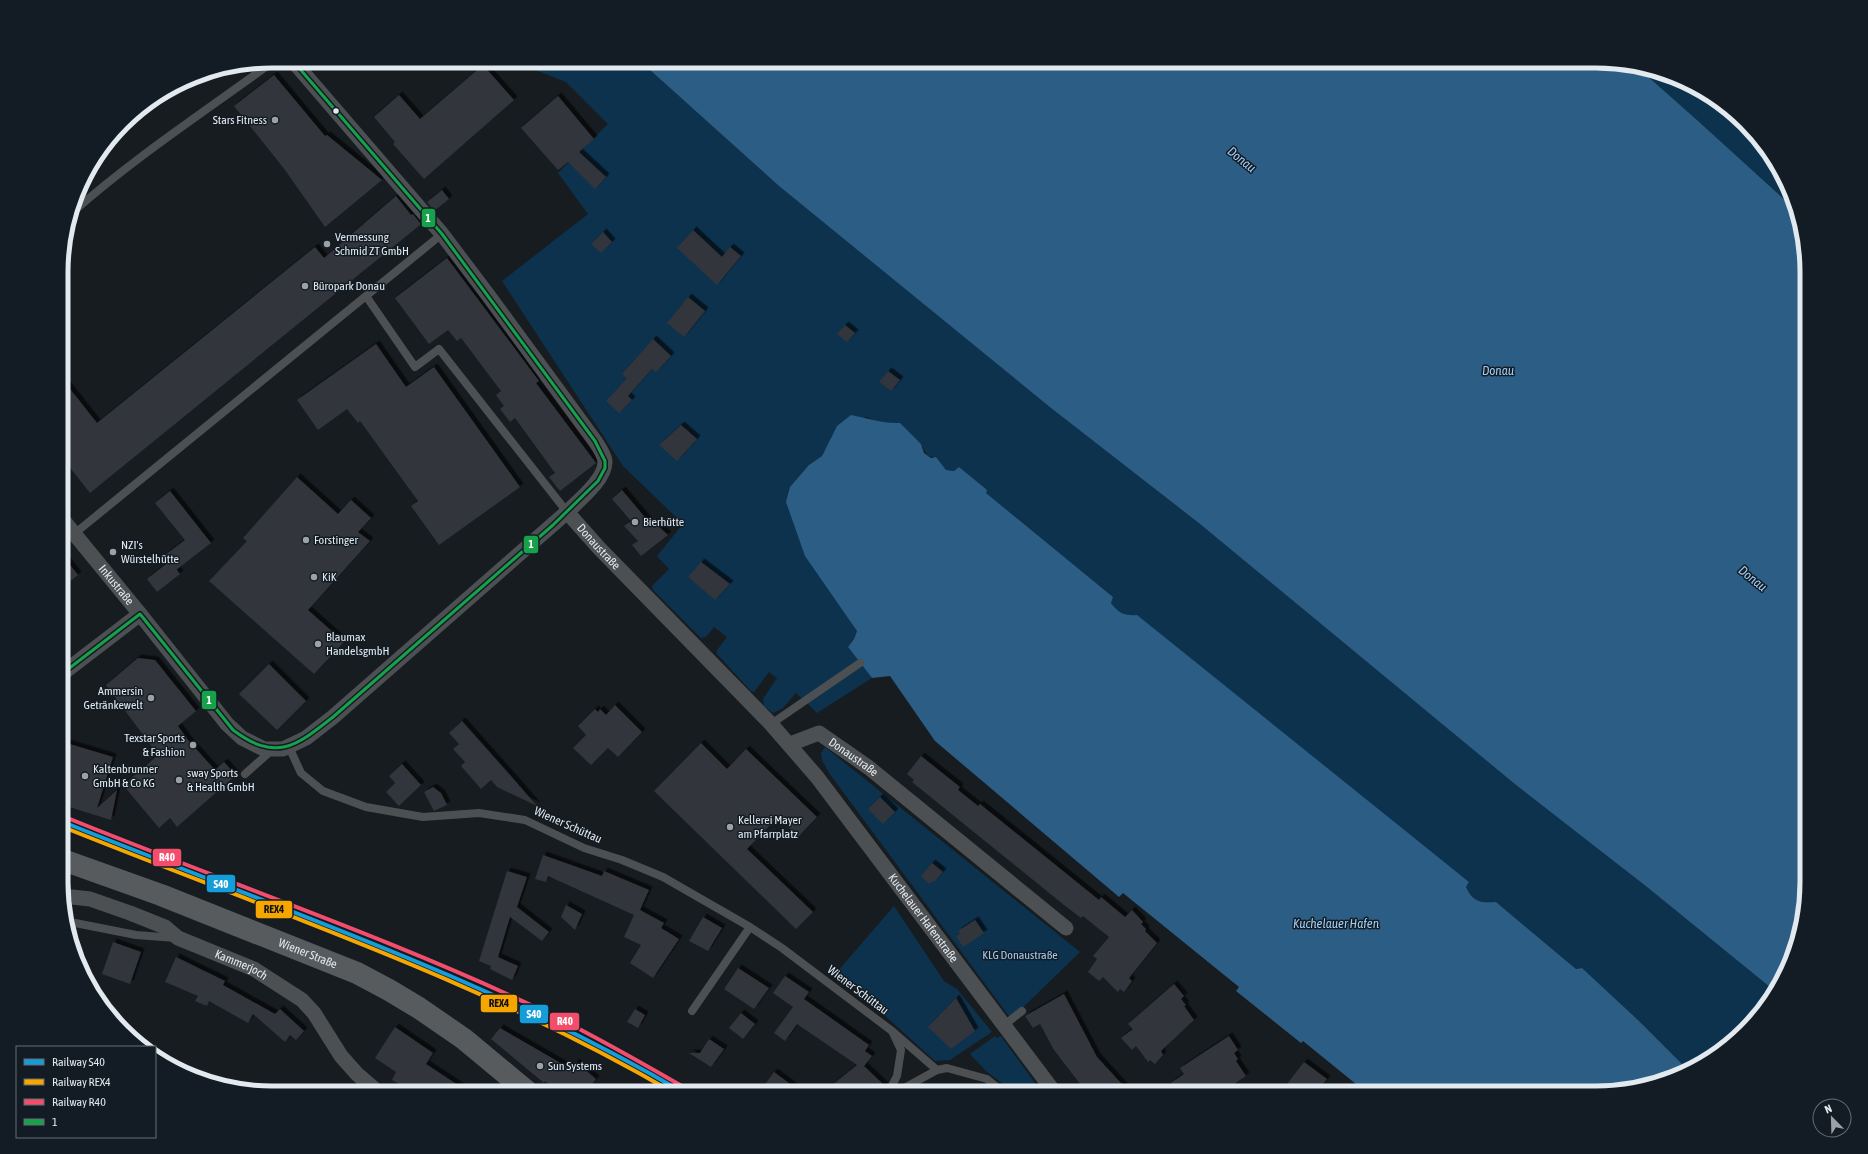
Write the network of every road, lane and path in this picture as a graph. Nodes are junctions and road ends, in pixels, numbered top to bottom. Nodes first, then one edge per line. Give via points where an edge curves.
1 (264, 68) edge
2 (299, 68) edge
3 (79, 207) edge
4 (442, 234) junction
5 (366, 296) junction
6 (567, 512) junction
7 (68, 526) edge
8 (74, 534) junction
9 (140, 614) junction
10 (860, 663) dead end
11 (68, 669) edge
12 (771, 724) junction
13 (790, 744) junction
14 (289, 747) junction
15 (272, 750) junction
16 (245, 774) dead end
17 (68, 862) edge
18 (68, 897) edge
19 (72, 922) edge
20 (750, 927) junction
21 (1066, 928) dead end
22 (178, 938) junction
23 (692, 1011) dead end
24 (1022, 1011) dead end
25 (1003, 1026) junction
26 (892, 1031) junction
27 (937, 1070) junction
28 (371, 1086) edge
29 (520, 1086) edge
30 (892, 1086) edge
31 (908, 1086) edge
32 (995, 1086) edge
33 (1050, 1086) edge

1 - 3 lane
2 - 4 street
4 - 5 lane
4 - 6 street via 604,456 605,468 598,481
5 - 6 lane via 415,367 440,350
5 - 8 lane
6 - 12 street, Donaustraße
6 - 14 street, Inkustraße via 333,717 306,738
7 - 8 street, Inkustraße
8 - 9 street, Inkustraße
9 - 11 street
9 - 15 street, Inkustraße via 233,730 250,743
10 - 12 lane
12 - 13 street, Donaustraße
13 - 21 street, Donaustraße via 819,733 868,767
13 - 25 street, Kuchelauer Hafenstraße
14 - 15 street, Inkustraße
14 - 20 lane, Wiener Schüttau via 300,773 323,791 366,807 423,817 479,813 525,820 584,848 663,877
15 - 16 lane
17 - 29 main road, Wiener Straße via 161,895 357,973 419,1008 464,1039
18 - 22 street, Kammerjoch via 90,899 130,913 165,927
19 - 22 lane via 136,935
20 - 23 lane
20 - 26 lane, Wiener Schüttau
22 - 28 street, Kammerjoch via 254,969 302,1000 314,1013 341,1056
24 - 25 lane
25 - 33 street, Kuchelauer Hafenstraße
26 - 27 lane, Wiener Schüttau
26 - 30 lane, Wiener Schüttau via 901,1050 897,1076
27 - 31 lane
27 - 32 lane via 947,1068 987,1080

